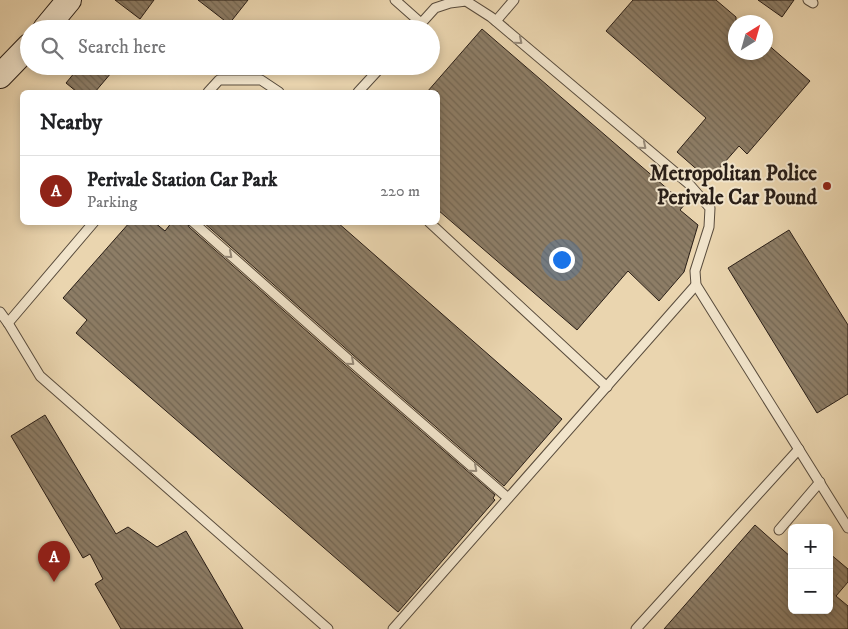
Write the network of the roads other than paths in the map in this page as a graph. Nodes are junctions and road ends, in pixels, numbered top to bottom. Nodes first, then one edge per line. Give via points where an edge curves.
1 (69, 0) edge
2 (394, 0) edge
3 (514, 0) edge
4 (53, 20) edge
5 (413, 20) edge
6 (424, 20) edge
7 (496, 21) junction
8 (20, 55) edge
9 (374, 75) edge
10 (0, 76) edge
11 (361, 89) edge
12 (210, 90) edge
13 (276, 90) edge
14 (91, 225) edge
15 (196, 225) edge
16 (432, 225) edge
17 (696, 285) junction
18 (0, 312) edge
19 (8, 323) junction
20 (607, 387) junction
21 (799, 449) junction
22 (820, 482) junction
23 (508, 498) junction
24 (848, 528) edge
25 (779, 530) dead end
26 (328, 629) edge
27 (393, 629) edge
28 (636, 629) edge

1 - 4 street
2 - 5 lane
3 - 7 lane
6 - 7 lane via 435,8 466,1
7 -> 17 lane via 688,184 710,208 709,227 695,271
8 - 10 street
9 - 11 lane
12 - 13 lane via 219,80 260,80
14 - 19 lane
15 -> 23 lane
16 - 20 lane
17 - 20 lane
17 - 21 lane
18 - 19 lane
19 - 26 lane via 40,376
20 - 23 lane
21 - 22 lane
21 - 28 lane
22 - 24 lane
22 - 25 lane
23 - 27 lane

